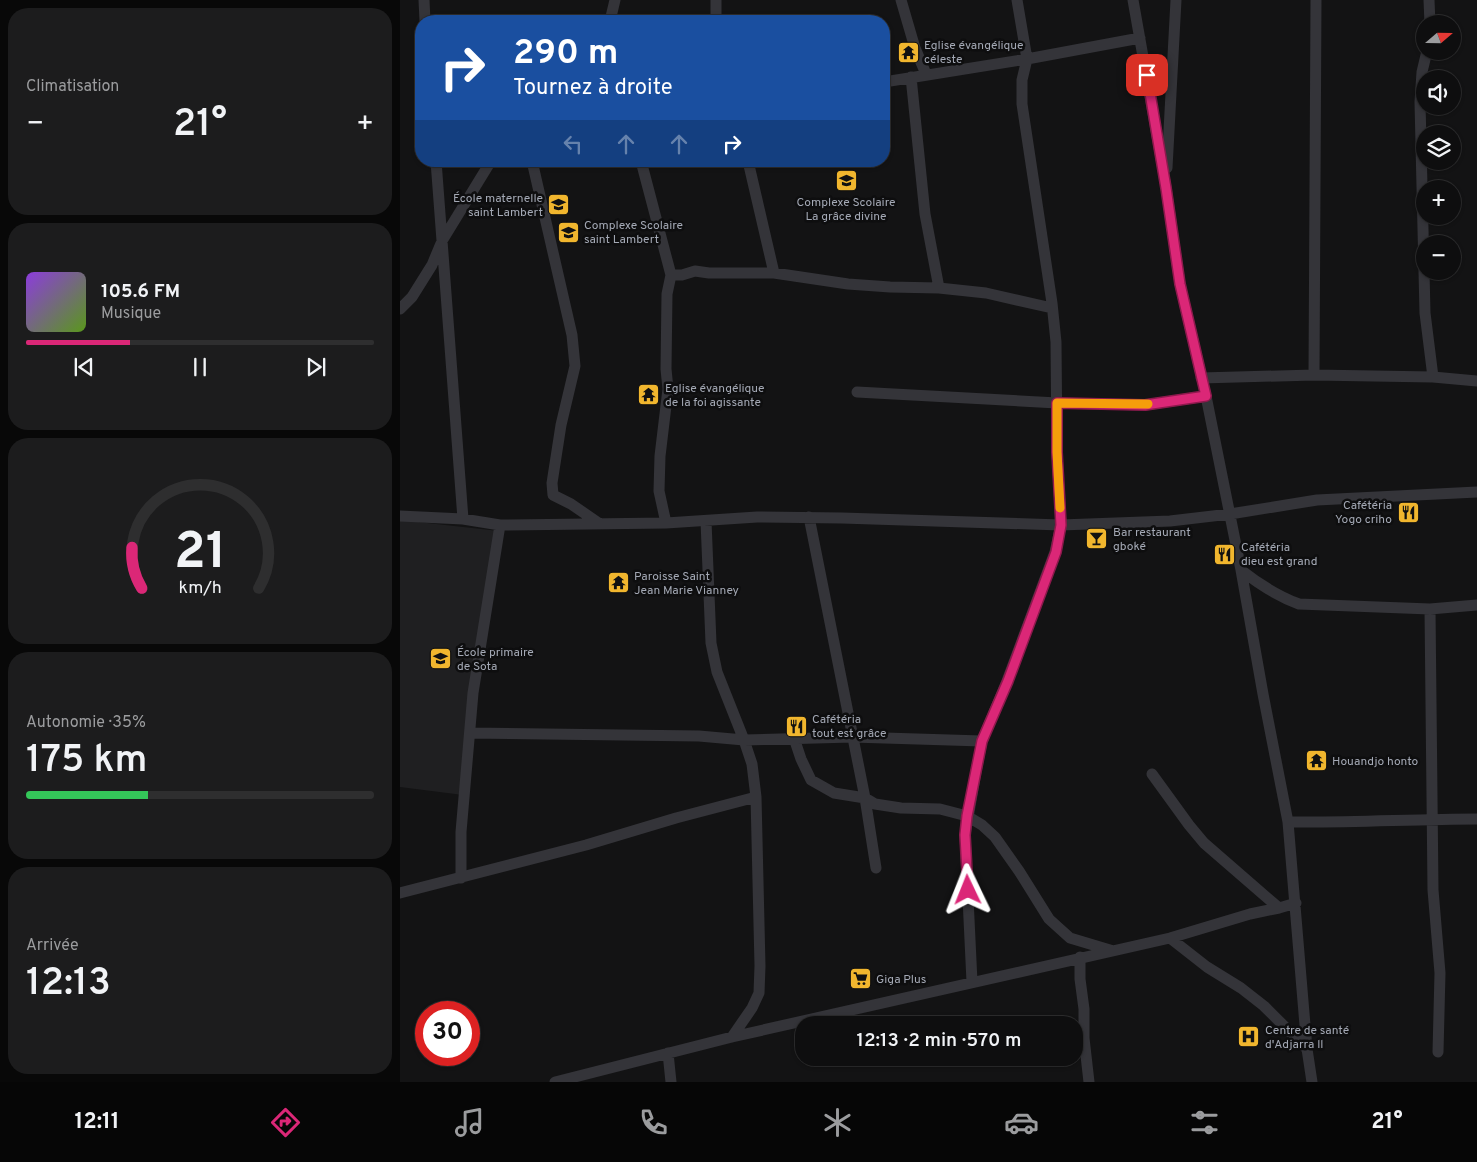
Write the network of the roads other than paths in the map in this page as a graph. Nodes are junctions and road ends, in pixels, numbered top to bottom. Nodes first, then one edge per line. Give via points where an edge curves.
1 (424, 0) edge
2 (615, 0) edge
3 (716, 0) edge
4 (901, 0) edge
5 (1017, 0) edge
6 (1133, 0) edge
7 (1176, 0) edge
8 (1316, 0) edge
9 (1429, 0) edge
10 (425, 15) edge
11 (611, 15) edge
12 (716, 15) edge
13 (1430, 15) edge
14 (1140, 38) junction
15 (1027, 59) junction
16 (1425, 60) edge
17 (926, 74) junction
18 (911, 77) junction
19 (890, 81) edge
20 (436, 167) edge
21 (487, 167) edge
22 (533, 167) edge
23 (643, 167) edge
24 (749, 167) edge
25 (1166, 188) junction
26 (442, 241) junction
27 (774, 273) junction
28 (671, 275) junction
29 (939, 288) junction
30 (1052, 308) junction
31 (400, 309) edge
32 (1314, 375) junction
33 (1433, 377) junction
34 (1202, 378) junction
35 (1477, 381) edge
36 (857, 392) dead end
37 (1206, 396) junction
38 (1057, 403) junction
39 (1477, 492) edge
40 (1230, 514) junction
41 (400, 516) edge
42 (809, 517) junction
43 (463, 519) junction
44 (706, 521) junction
45 (666, 523) junction
46 (600, 524) junction
47 (500, 525) junction
48 (1061, 525) junction
49 (1241, 570) junction
50 (1477, 605) edge
51 (1430, 609) junction
52 (470, 733) junction
53 (852, 737) junction
54 (794, 738) junction
55 (744, 740) junction
56 (982, 741) junction
57 (1152, 774) dead end
58 (756, 797) junction
59 (865, 798) junction
60 (967, 816) junction
61 (1432, 819) junction
62 (1477, 819) edge
63 (1288, 822) junction
64 (876, 868) dead end
65 (460, 878) junction
66 (400, 893) edge
67 (1296, 902) junction
68 (1279, 908) junction
69 (1170, 938) junction
70 (1112, 950) junction
71 (1080, 957) junction
72 (972, 982) junction
73 (732, 1037) junction
74 (1307, 1049) junction
75 (1438, 1052) dead end
76 (668, 1053) junction
77 (555, 1082) edge
78 (671, 1082) edge
79 (1089, 1082) edge
80 (1312, 1082) edge

1 - 10 street
2 - 11 street
3 - 12 street
4 - 17 street
5 - 15 street
6 - 14 street
7 - 25 street
8 - 32 street
9 - 13 street
14 - 15 street
14 - 25 street
15 - 17 street
15 - 30 street via 1022,80 1022,104
16 - 33 street via 1420,102 1425,313
17 - 18 street
18 - 19 street
18 - 29 street via 925,214
20 - 26 street
21 - 26 street
22 - 46 street via 572,335 575,366 561,425 553,496
23 - 28 street
24 - 27 street
25 - 34 street via 1180,284
26 - 31 street via 432,266
26 - 43 street
27 - 28 street via 708,274 695,271
27 - 29 street via 848,284
28 - 45 street via 666,294 668,389 659,491
29 - 30 street via 986,293
30 - 38 street
32 - 33 street
32 - 34 street
33 - 35 street
34 - 37 street
36 - 38 street
37 - 38 street via 1145,405
37 - 40 street
38 - 48 street
39 - 40 street via 1317,500
40 - 48 street via 1170,521
40 - 49 street
41 - 43 street
42 - 44 street
42 - 48 street
42 - 53 street
43 - 47 street
44 - 45 street
44 - 55 street via 712,643 717,672
45 - 46 street
46 - 47 street
47 - 52 street via 473,693
48 - 56 street via 1056,552
49 - 51 street via 1265,589 1299,604
49 - 63 street
50 - 51 street
51 - 61 street
52 - 55 street via 690,736
52 - 65 street
53 - 54 street
53 - 56 street
53 - 59 street
54 - 55 street
54 - 59 street via 811,780 834,793
55 - 58 street via 752,764
56 - 60 street
57 - 68 street via 1204,843
58 - 65 street
58 - 73 street via 759,993
59 - 60 street via 876,804 940,809
59 - 64 street
60 - 70 street via 995,837 1049,919 1070,938
60 - 72 street via 965,835
61 - 62 street
61 - 63 street
61 - 75 street via 1433,890 1440,973
63 - 67 street
65 - 66 street
67 - 68 street
67 - 74 street
68 - 69 street
69 - 70 street
69 - 74 street via 1264,1006
70 - 71 street
71 - 72 street
71 - 79 street
72 - 73 street
73 - 76 street
74 - 80 street
76 - 77 street
76 - 78 street

